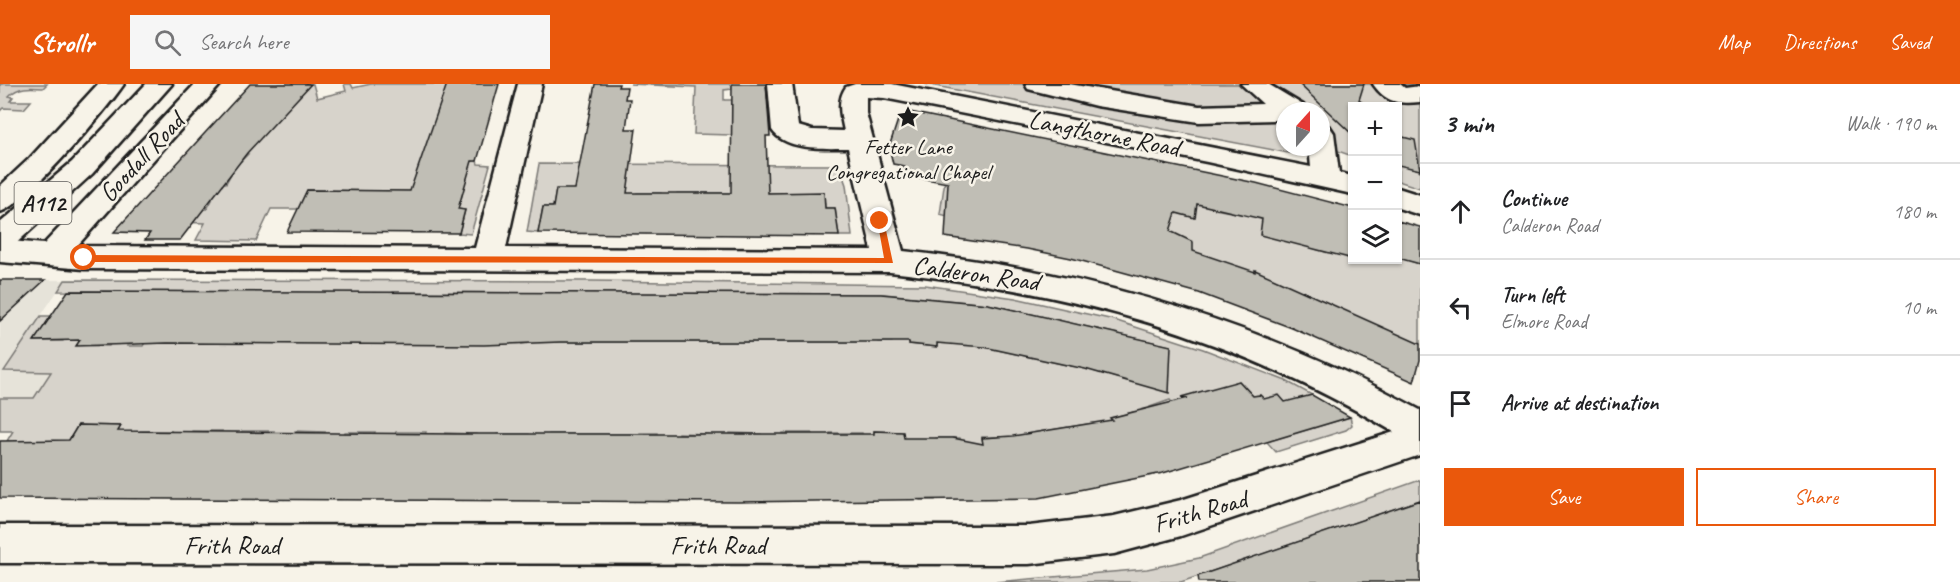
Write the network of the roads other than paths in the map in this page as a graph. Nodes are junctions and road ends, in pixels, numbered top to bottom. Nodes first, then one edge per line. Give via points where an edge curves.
1 (112, 84) edge
2 (160, 84) edge
3 (208, 84) edge
4 (530, 84) edge
5 (1037, 84) edge
6 (1253, 84) edge
7 (1384, 84) edge
8 (780, 85) edge
9 (847, 88) edge
10 (1420, 94) edge
11 (1276, 102) edge
12 (1276, 112) edge
13 (860, 140) junction
14 (1324, 156) edge
15 (1326, 178) junction
16 (1348, 184) edge
17 (1402, 199) edge
18 (0, 202) edge
19 (1420, 205) edge
20 (1, 242) edge
21 (49, 257) junction
22 (488, 259) junction
23 (890, 261) junction
24 (1420, 428) edge
25 (1420, 439) edge
26 (0, 544) edge

1 - 18 street
2 - 20 street, A112 via 82,168
3 - 21 street, Goodall Road
4 - 22 street
5 - 12 street via 1096,98 1199,114
6 - 11 street
7 - 10 street via 1399,96
8 - 13 street via 785,130 810,139
9 - 13 street
9 - 15 street, Langthorne Road via 884,90
13 - 23 street
14 - 15 street
15 - 16 street, Langthorne Road
17 - 19 street
20 - 21 street, Calderon Road
21 - 22 street, Calderon Road
22 - 23 street, Calderon Road
23 - 24 street, Calderon Road via 1098,293 1173,315 1354,390
25 - 26 street, Frith Road via 1181,518 1114,535 1029,545

